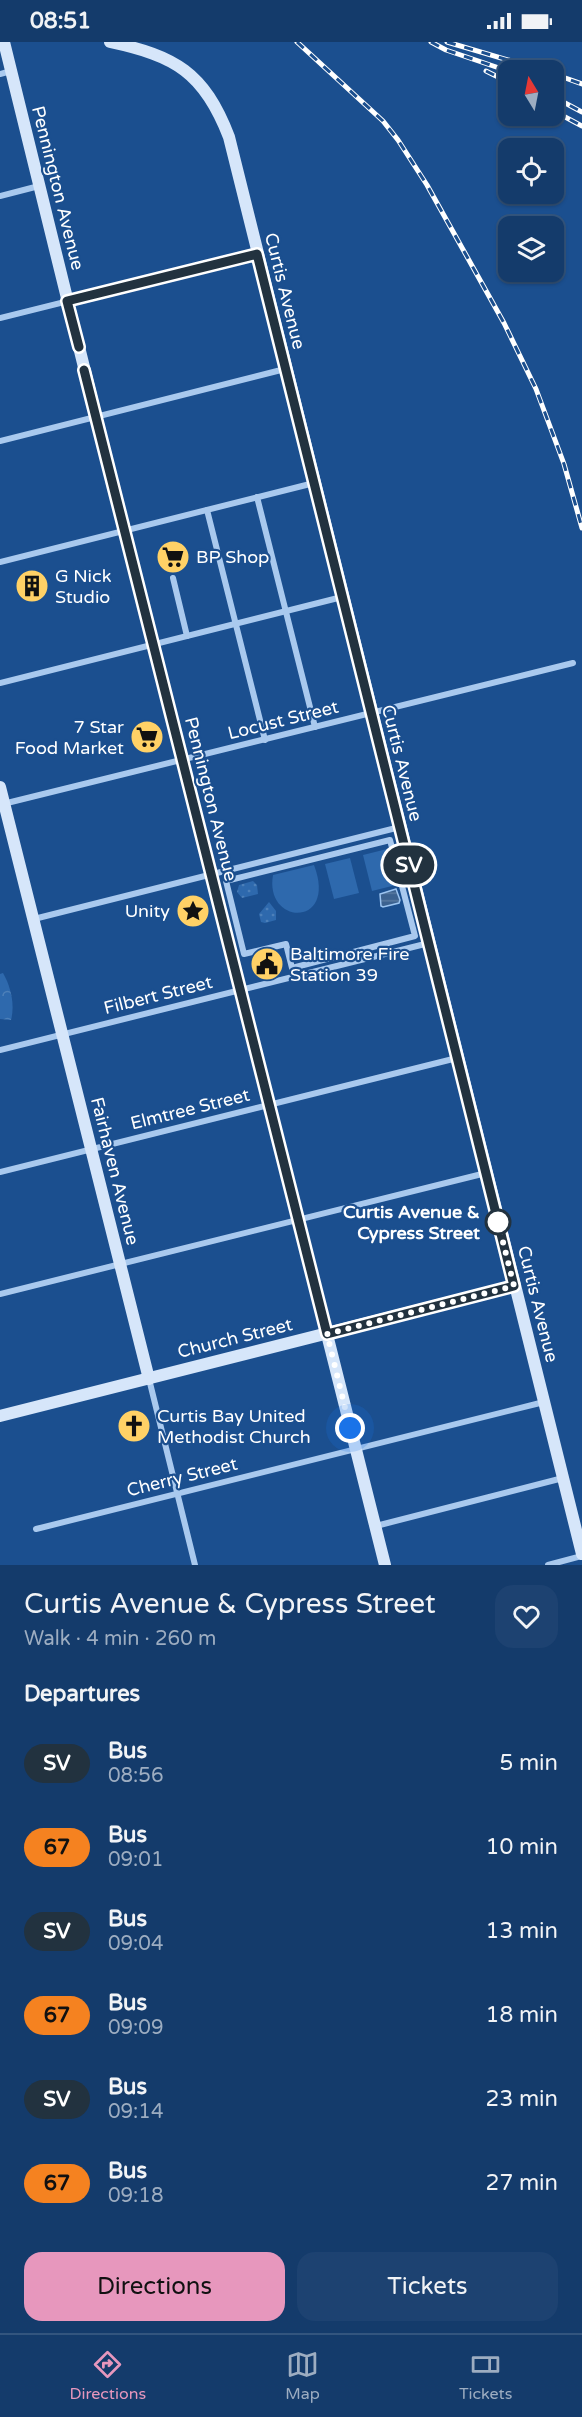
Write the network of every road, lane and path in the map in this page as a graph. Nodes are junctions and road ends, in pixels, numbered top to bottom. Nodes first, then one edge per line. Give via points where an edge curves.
1 (4, 42) edge
2 (110, 42) edge
3 (5, 73) edge
4 (39, 186) junction
5 (0, 196) edge
6 (257, 254) junction
7 (67, 301) junction
8 (0, 318) edge
9 (285, 369) junction
10 (96, 416) junction
11 (0, 441) edge
12 (314, 483) junction
13 (258, 497) junction
14 (207, 510) junction
15 (125, 531) junction
16 (0, 562) edge
17 (173, 578) dead end
18 (342, 597) junction
19 (286, 611) junction
20 (236, 624) junction
21 (187, 636) junction
22 (154, 645) junction
23 (573, 663) dead end
24 (0, 683) edge
25 (371, 713) junction
26 (315, 727) junction
27 (265, 740) junction
28 (183, 760) junction
29 (0, 787) edge
30 (2, 804) edge
31 (400, 827) junction
32 (212, 875) junction
33 (226, 881) joint
34 (33, 920) junction
35 (429, 943) junction
36 (241, 990) junction
37 (62, 1035) junction
38 (0, 1050) edge
39 (457, 1058) junction
40 (270, 1105) junction
41 (91, 1149) junction
42 (0, 1172) edge
43 (486, 1173) junction
44 (298, 1220) junction
45 (120, 1264) junction
46 (514, 1286) junction
47 (0, 1294) edge
48 (327, 1334) junction
49 (148, 1379) junction
50 (544, 1402) junction
51 (0, 1416) edge
52 (356, 1449) junction
53 (563, 1478) junction
54 (177, 1494) junction
55 (375, 1526) junction
56 (36, 1529) dead end
57 (582, 1555) edge
58 (195, 1565) edge
59 (385, 1565) edge
60 (548, 1565) edge

1 - 3 main road, Pennington Avenue
2 - 6 main road, Curtis Avenue via 180,65 210,97 229,137
3 - 4 main road, Pennington Avenue
4 - 5 street
4 - 7 main road, Pennington Avenue
6 - 7 street
6 - 9 main road, Curtis Avenue
7 - 8 street
7 - 10 main road, Pennington Avenue
9 - 10 street
9 - 12 main road, Curtis Avenue
10 - 11 street
10 - 15 main road, Pennington Avenue
12 - 13 street
12 - 18 main road, Curtis Avenue
13 - 14 street
13 - 19 street
14 - 15 street
14 - 20 street
15 - 16 street
15 - 22 main road, Pennington Avenue
17 - 21 street
18 - 19 street
18 - 25 main road, Curtis Avenue
19 - 20 street
19 - 26 street
20 - 21 street
20 - 27 street
21 - 22 street
22 - 24 street
22 - 28 main road, Pennington Avenue
23 - 25 street, Locust Street
25 - 26 street, Locust Street
25 - 31 main road, Curtis Avenue
26 - 27 street, Locust Street
27 - 28 street, Locust Street
28 - 30 street, Locust Street
28 - 32 main road, Pennington Avenue
29 - 30 main road, Fairhaven Avenue
30 - 34 main road, Fairhaven Avenue
31 - 32 street
31 - 35 main road, Curtis Avenue
32 - 34 street
32 - 36 main road, Pennington Avenue
33 - 33 street via 244,954 286,944 291,968 415,936 390,840
34 - 37 main road, Fairhaven Avenue
35 - 36 street, Filbert Street
35 - 39 main road, Curtis Avenue
36 - 37 street, Filbert Street
36 - 40 main road, Pennington Avenue
37 - 38 street, Filbert Street
37 - 41 main road, Fairhaven Avenue
39 - 40 street, Elmtree Street
39 - 43 main road, Curtis Avenue
40 - 41 street, Elmtree Street
40 - 44 main road, Pennington Avenue
41 - 42 street, Elmtree Street
41 - 45 main road, Fairhaven Avenue
43 - 44 street
43 - 46 main road, Curtis Avenue
44 - 45 street
44 - 48 main road, Pennington Avenue
45 - 47 street
45 - 49 main road, Fairhaven Avenue
46 - 48 main road, Church Street
46 - 50 main road, Curtis Avenue
48 - 49 main road, Church Street
48 - 52 main road, Pennington Avenue
49 - 51 main road, Church Street
49 - 54 street, Fairhaven Avenue
50 - 52 street, Cherry Street
50 - 53 main road, Curtis Avenue
52 - 54 street, Cherry Street
52 - 55 main road, Pennington Avenue
53 - 55 street
53 - 57 main road, Curtis Avenue
54 - 56 street, Cherry Street
54 - 58 street, Fairhaven Avenue
55 - 59 main road, Pennington Avenue
57 - 60 street

